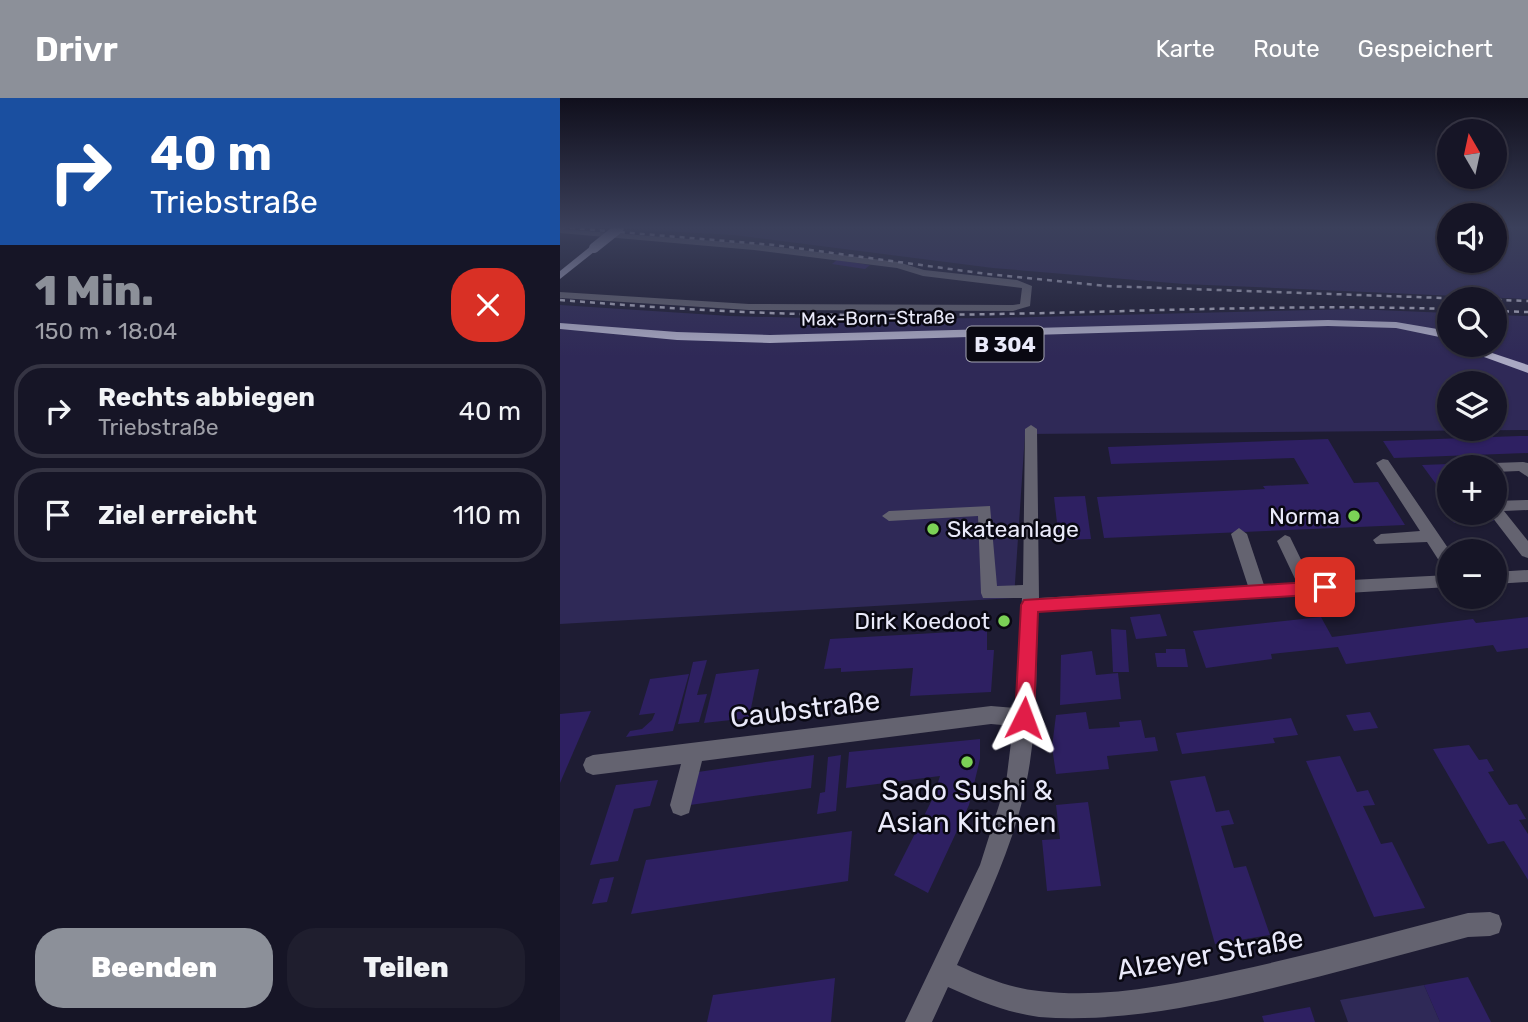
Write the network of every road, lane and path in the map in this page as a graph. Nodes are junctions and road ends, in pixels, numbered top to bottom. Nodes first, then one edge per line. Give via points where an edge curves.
1 (914, 270) edge
2 (560, 285) edge
3 (560, 295) edge
4 (1025, 302) junction
5 (560, 326) edge
6 (1437, 333) edge
7 (560, 337) edge
8 (1437, 340) edge
9 (1507, 352) edge
10 (1492, 357) edge
11 (1528, 360) edge
12 (1528, 369) edge
13 (1031, 429) dead end
14 (1383, 463) dead end
15 (1507, 468) edge
16 (1528, 472) edge
17 (1528, 505) edge
18 (1507, 507) edge
19 (889, 516) dead end
20 (1507, 525) edge
21 (1240, 534) dead end
22 (1432, 536) junction
23 (1381, 540) dead end
24 (1285, 541) dead end
25 (1437, 544) edge
26 (1528, 552) edge
27 (1528, 576) edge
28 (1507, 577) edge
29 (1437, 582) edge
30 (1307, 588) junction
31 (1258, 591) junction
32 (1030, 598) junction
33 (1024, 718) junction
34 (694, 752) junction
35 (593, 765) dead end
36 (681, 805) dead end
37 (1490, 924) dead end
38 (942, 971) junction
39 (918, 1022) edge

1 - 4 street via 1017,283 1027,286
2 - 4 street via 755,297
3 - 4 street via 828,309 1013,308 1025,306
5 - 6 main road, Max-Born-Straße / B 304 via 771,340 1328,323 1396,325
7 - 8 main road, Max-Born-Straße / B 304 via 777,349 1350,331
9 - 11 main road
10 - 12 main road
13 - 32 street
14 - 22 street
15 - 16 street via 1523,467
17 - 18 street
19 - 32 street via 985,510 989,593
20 - 26 street
21 - 31 street
22 - 23 street
22 - 25 street
24 - 30 street
27 - 28 street
29 - 30 street
30 - 31 street
31 - 32 street
32 - 33 street
33 - 34 street, Caubstraße via 991,715
33 - 38 street via 1007,818 990,868
34 - 35 street, Caubstraße
34 - 36 street
37 - 38 street, Alzeyer Straße via 1468,925 1322,966 1145,1003 1037,1004 983,992
38 - 39 street

